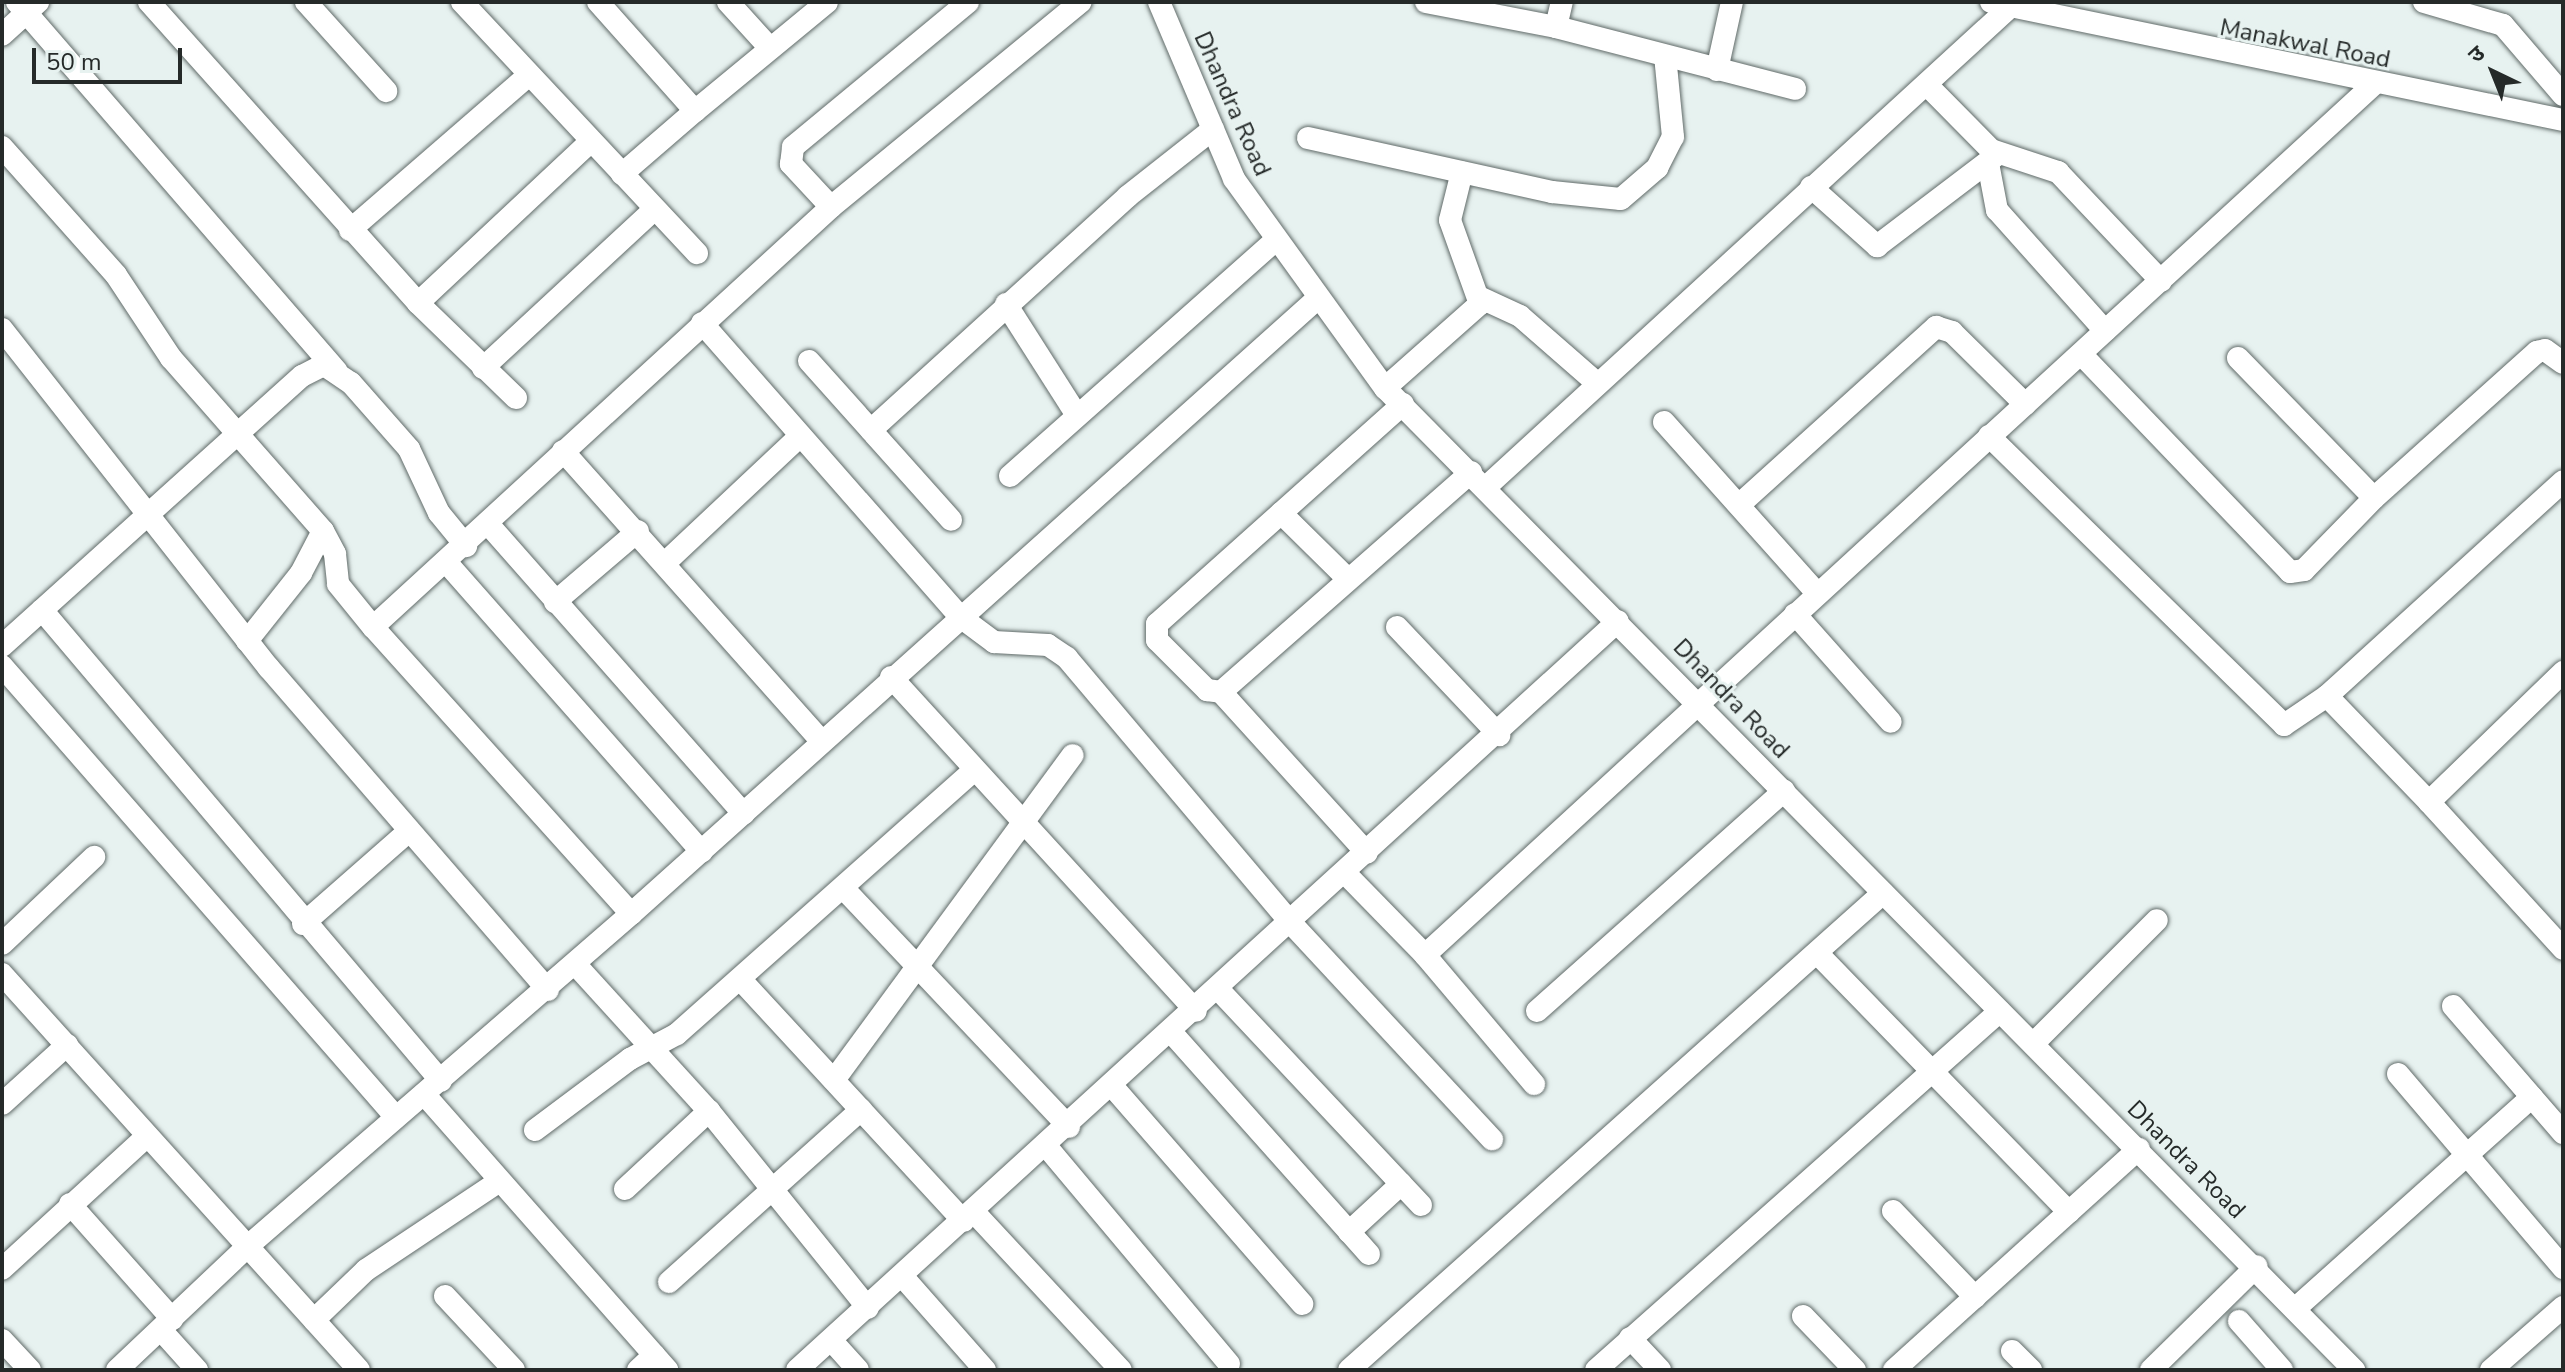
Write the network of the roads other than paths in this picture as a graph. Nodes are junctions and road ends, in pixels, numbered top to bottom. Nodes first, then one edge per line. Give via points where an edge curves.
1 (149, 2) edge
2 (306, 2) edge
3 (462, 2) edge
4 (598, 2) edge
5 (728, 2) edge
6 (827, 2) edge
7 (968, 2) edge
8 (1081, 2) edge
9 (1159, 2) edge
10 (1426, 2) edge
11 (1562, 2) edge
12 (1732, 2) edge
13 (2424, 2) edge
14 (2483, 2) edge
15 (2000, 4) edge
16 (27, 6) edge
17 (2503, 25) junction
18 (1556, 27) junction
19 (2, 35) edge
20 (769, 47) junction
21 (1665, 56) junction
22 (1717, 70) junction
23 (529, 75) junction
24 (1927, 85) junction
25 (2373, 85) junction
26 (1795, 89) dead end
27 (386, 91) dead end
28 (2563, 95) edge
29 (695, 111) junction
30 (2563, 120) edge
31 (1213, 129) junction
32 (1308, 138) dead end
33 (591, 141) junction
34 (2, 147) edge
35 (1993, 159) junction
36 (1462, 172) junction
37 (622, 174) junction
38 (1811, 187) junction
39 (831, 207) junction
40 (655, 209) junction
41 (350, 230) junction
42 (1274, 242) junction
43 (697, 253) dead end
44 (2161, 281) junction
45 (1318, 298) junction
46 (1481, 298) junction
47 (418, 303) junction
48 (1006, 304) junction
49 (702, 323) junction
50 (2, 329) edge
51 (2105, 331) junction
52 (2081, 354) junction
53 (2238, 358) dead end
54 (809, 361) dead end
55 (2563, 363) edge
56 (483, 368) junction
57 (337, 371) junction
58 (1598, 384) junction
59 (1385, 388) junction
60 (516, 398) dead end
61 (1403, 404) junction
62 (2025, 404) junction
63 (1076, 414) junction
64 (1664, 422) dead end
65 (871, 430) junction
66 (237, 436) junction
67 (800, 436) junction
68 (1989, 436) junction
69 (563, 451) junction
70 (1010, 476) dead end
71 (1478, 480) junction
72 (2563, 481) edge
73 (2374, 498) junction
74 (1739, 505) junction
75 (1281, 513) junction
76 (149, 514) junction
77 (951, 520) dead end
78 (489, 525) junction
79 (323, 531) junction
80 (638, 531) junction
81 (466, 546) junction
82 (666, 562) junction
83 (447, 563) junction
84 (307, 564) junction
85 (337, 568) junction
86 (1348, 579) junction
87 (1816, 592) junction
88 (555, 602) junction
89 (42, 610) junction
90 (1795, 614) junction
91 (959, 616) junction
92 (1618, 621) junction
93 (373, 627) junction
94 (1397, 627) dead end
95 (247, 641) junction
96 (2, 646) edge
97 (2, 666) edge
98 (2563, 672) edge
99 (891, 677) junction
100 (1221, 692) junction
101 (2327, 696) junction
102 (1701, 704) junction
103 (1891, 722) dead end
104 (1499, 735) junction
105 (821, 741) junction
106 (1073, 755) dead end
107 (973, 771) junction
108 (1784, 791) junction
109 (2429, 802) junction
110 (744, 814) junction
111 (1023, 822) junction
112 (409, 831) junction
113 (702, 852) junction
114 (1367, 853) junction
115 (94, 857) dead end
116 (1345, 873) junction
117 (845, 890) junction
118 (1883, 893) junction
119 (631, 914) junction
120 (2157, 920) dead end
121 (303, 924) junction
122 (1292, 924) junction
123 (2, 944) edge
124 (2563, 949) edge
125 (1818, 954) junction
126 (1425, 955) junction
127 (576, 965) junction
128 (918, 965) junction
129 (2, 974) edge
130 (741, 980) junction
131 (548, 990) junction
132 (1219, 990) junction
133 (2453, 1006) dead end
134 (1196, 1011) junction
135 (1537, 1011) dead end
136 (2000, 1011) junction
137 (1172, 1033) junction
138 (2033, 1044) junction
139 (67, 1045) junction
140 (654, 1049) junction
141 (1932, 1073) junction
142 (2398, 1074) dead end
143 (834, 1080) junction
144 (1534, 1084) dead end
145 (433, 1087) junction
146 (1113, 1087) junction
147 (2532, 1097) junction
148 (2, 1104) edge
149 (861, 1110) junction
150 (709, 1111) junction
151 (395, 1116) junction
152 (1069, 1127) junction
153 (535, 1130) dead end
154 (2563, 1133) edge
155 (147, 1136) junction
156 (1492, 1139) dead end
157 (1047, 1147) junction
158 (2139, 1149) junction
159 (2470, 1155) junction
160 (498, 1182) junction
161 (1401, 1184) junction
162 (769, 1186) junction
163 (625, 1189) dead end
164 (70, 1204) junction
165 (1421, 1205) dead end
166 (1893, 1211) dead end
167 (2069, 1212) junction
168 (968, 1216) junction
169 (1349, 1232) junction
170 (248, 1246) junction
171 (1369, 1254) dead end
172 (2257, 1266) junction
173 (2563, 1268) edge
174 (2, 1269) edge
175 (903, 1277) junction
176 (669, 1282) dead end
177 (445, 1296) dead end
178 (1975, 1297) junction
179 (1302, 1304) dead end
180 (2297, 1307) junction
181 (2563, 1307) edge
182 (868, 1308) junction
183 (1803, 1316) dead end
184 (314, 1320) junction
185 (2239, 1321) dead end
186 (166, 1324) junction
187 (1630, 1338) junction
188 (2, 1340) edge
189 (831, 1340) junction
190 (2012, 1351) dead end
191 (1229, 1364) dead end
192 (653, 1365) edge
193 (30, 1370) edge
194 (117, 1370) edge
195 (197, 1370) edge
196 (359, 1370) edge
197 (514, 1370) edge
198 (797, 1370) edge
199 (858, 1370) edge
200 (985, 1370) edge
201 (1121, 1370) edge
202 (1349, 1370) edge
203 (1596, 1370) edge
204 (1660, 1370) edge
205 (1855, 1370) edge
206 (1894, 1370) edge
207 (2031, 1370) edge
208 (2151, 1370) edge
209 (2282, 1370) edge
210 (2354, 1370) edge
211 (2491, 1370) edge

1 - 41 street
2 - 27 street
3 - 23 street
4 - 29 street
5 - 20 street
6 - 20 street
7 - 39 street via 793,147 791,164
8 - 39 street
9 - 31 street, Dhandra Road
10 - 18 street
11 - 18 street
12 - 22 street
13 - 17 street
14 - 17 street
15 - 24 street
15 - 25 street, Manakwal Road
16 - 19 street
16 - 57 street
17 - 28 street
18 - 21 street
20 - 29 street
21 - 22 street
21 - 36 street via 1673,137 1633,195 1609,200
22 - 26 street
23 - 33 street
23 - 41 street
24 - 35 street
24 - 38 street
25 - 30 street, Manakwal Road
25 - 44 street
29 - 37 street
31 - 42 street, Dhandra Road via 1234,179
31 - 48 street
32 - 36 street
33 - 37 street
33 - 47 street
34 - 66 street via 116,275 171,358
35 - 38 street via 1877,246
35 - 44 street via 2058,172
35 - 51 street via 1997,210
36 - 46 street via 1450,220
37 - 40 street
38 - 58 street
39 - 49 street
40 - 43 street
40 - 56 street
41 - 47 street
42 - 45 street, Dhandra Road
42 - 63 street
44 - 51 street
45 - 59 street, Dhandra Road
45 - 91 street
46 - 58 street via 1520,316
46 - 59 street via 1474,314
47 - 56 street
48 - 63 street
48 - 65 street
49 - 67 street
49 - 69 street
50 - 76 street
51 - 52 street
52 - 62 street
52 - 73 street via 2290,572 2304,570
53 - 73 street
54 - 65 street
55 - 73 street via 2545,350 2537,352
56 - 60 street
57 - 66 street via 314,369
57 - 81 street via 409,449 439,513
58 - 71 street
59 - 61 street, Dhandra Road
61 - 71 street, Dhandra Road
61 - 75 street
62 - 68 street
62 - 74 street via 1952,332 1936,327
63 - 70 street
64 - 74 street
65 - 77 street
66 - 76 street
66 - 79 street
67 - 82 street
67 - 91 street
68 - 87 street
68 - 101 street via 2273,719 2291,724
69 - 78 street
69 - 80 street
71 - 86 street
71 - 92 street, Dhandra Road
72 - 101 street
74 - 87 street
75 - 86 street
75 - 100 street via 1155,628 1157,640 1207,690
76 - 89 street
76 - 95 street
78 - 81 street
78 - 88 street
79 - 84 street
79 - 85 street
80 - 82 street
80 - 88 street
81 - 83 street
82 - 105 street
83 - 93 street
83 - 113 street
84 - 85 street
84 - 95 street
85 - 93 street via 340,588
86 - 100 street
87 - 90 street
88 - 110 street
89 - 96 street
89 - 121 street
90 - 102 street
90 - 103 street
91 - 99 street
91 - 122 street via 1004,646 1048,645 1061,652
92 - 102 street, Dhandra Road
92 - 104 street
93 - 119 street
94 - 104 street
95 - 112 street
97 - 151 street
98 - 109 street
99 - 105 street
99 - 107 street
100 - 114 street
101 - 109 street
102 - 108 street, Dhandra Road
102 - 126 street
104 - 114 street
105 - 110 street
106 - 111 street
107 - 111 street
107 - 117 street
108 - 118 street, Dhandra Road
108 - 135 street
109 - 124 street
110 - 113 street
111 - 128 street
111 - 134 street
112 - 121 street
112 - 131 street
113 - 119 street
114 - 116 street
115 - 123 street
116 - 122 street
116 - 126 street
117 - 128 street
117 - 130 street
118 - 125 street
118 - 136 street, Dhandra Road
119 - 127 street
120 - 138 street
121 - 145 street
122 - 132 street
122 - 156 street
125 - 141 street
125 - 202 street
126 - 144 street
127 - 131 street
127 - 140 street
128 - 143 street
128 - 152 street
129 - 139 street
130 - 140 street
130 - 143 street
131 - 145 street
132 - 134 street
132 - 161 street
133 - 147 street
134 - 137 street
136 - 138 street, Dhandra Road
136 - 141 street
137 - 146 street
137 - 169 street
138 - 158 street, Dhandra Road
139 - 148 street
139 - 155 street
140 - 150 street
140 - 153 street via 630,1059
141 - 167 street
141 - 187 street
142 - 159 street
143 - 149 street
145 - 151 street
145 - 160 street
146 - 152 street
146 - 179 street
147 - 154 street
147 - 159 street
149 - 162 street
149 - 168 street
150 - 162 street
150 - 163 street
151 - 170 street
152 - 157 street
155 - 164 street
155 - 170 street
157 - 168 street
157 - 191 street
158 - 167 street
158 - 172 street, Dhandra Road
159 - 173 street
159 - 180 street
160 - 184 street via 372,1265
160 - 192 street
161 - 165 street
161 - 169 street
162 - 176 street
162 - 182 street
164 - 174 street
164 - 186 street
166 - 178 street
167 - 178 street
168 - 175 street
168 - 201 street
169 - 171 street
170 - 184 street
170 - 186 street
172 - 180 street, Dhandra Road
172 - 208 street
175 - 182 street
175 - 200 street
177 - 197 street
178 - 206 street
180 - 210 street, Dhandra Road
181 - 211 street
182 - 189 street
183 - 205 street
184 - 196 street
185 - 209 street
186 - 194 street
186 - 195 street
187 - 203 street
187 - 204 street
188 - 193 street
189 - 198 street
189 - 199 street
190 - 207 street

